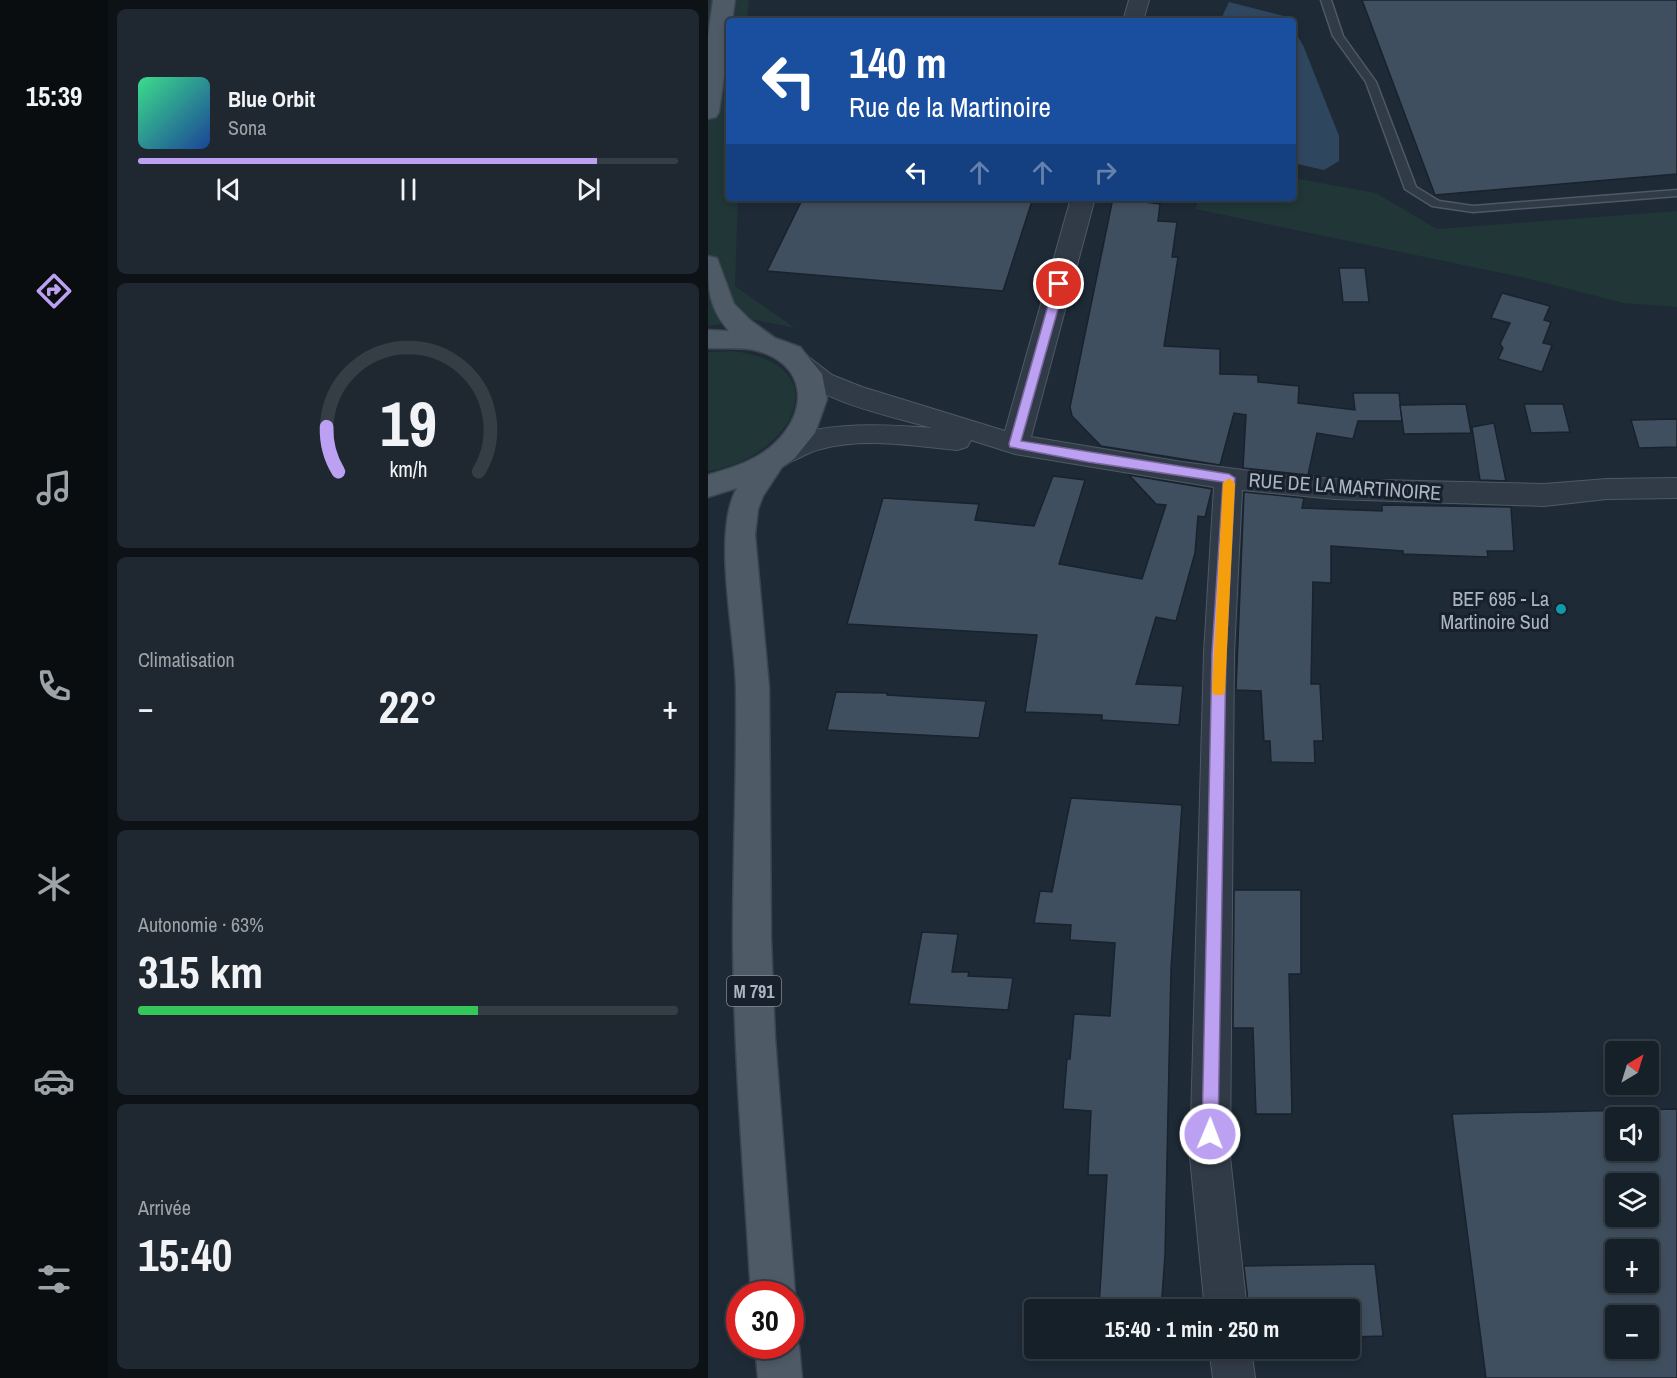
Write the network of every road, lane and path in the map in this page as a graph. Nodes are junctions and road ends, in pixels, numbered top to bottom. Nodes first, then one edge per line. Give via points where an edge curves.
1 (724, 0) edge
2 (1139, 0) edge
3 (1326, 0) edge
4 (1134, 18) edge
5 (708, 111) edge
6 (1677, 193) edge
7 (1082, 201) edge
8 (708, 264) edge
9 (708, 339) edge
10 (768, 344) junction
11 (801, 364) junction
12 (1015, 444) junction
13 (776, 460) junction
14 (1229, 478) junction
15 (708, 486) edge
16 (1677, 488) edge
17 (773, 1281) edge
18 (1225, 1299) edge
19 (778, 1359) edge
20 (1231, 1359) edge
21 (780, 1378) edge
22 (1234, 1378) edge

1 - 5 main road
2 - 4 street
3 - 6 lane via 1338,36 1371,82 1411,189 1436,204 1473,209
7 - 12 street
8 - 10 main road via 717,301 737,324
9 - 10 main road via 739,338
10 - 11 main road
11 - 12 street, RUE DE LA MARTINOIRE via 823,381 853,394
11 - 13 main road via 814,392 812,413 801,435
12 - 13 street, RUE DE LA MARTINOIRE via 858,435 816,440
12 - 14 street, RUE DE LA MARTINOIRE
13 - 15 main road via 741,478
13 - 17 main road, M 791 via 749,493 740,535 753,687 755,1038
14 - 16 street, RUE DE LA MARTINOIRE via 1335,489 1528,495
14 - 18 street via 1219,653 1210,1157
19 - 21 main road
20 - 22 street

